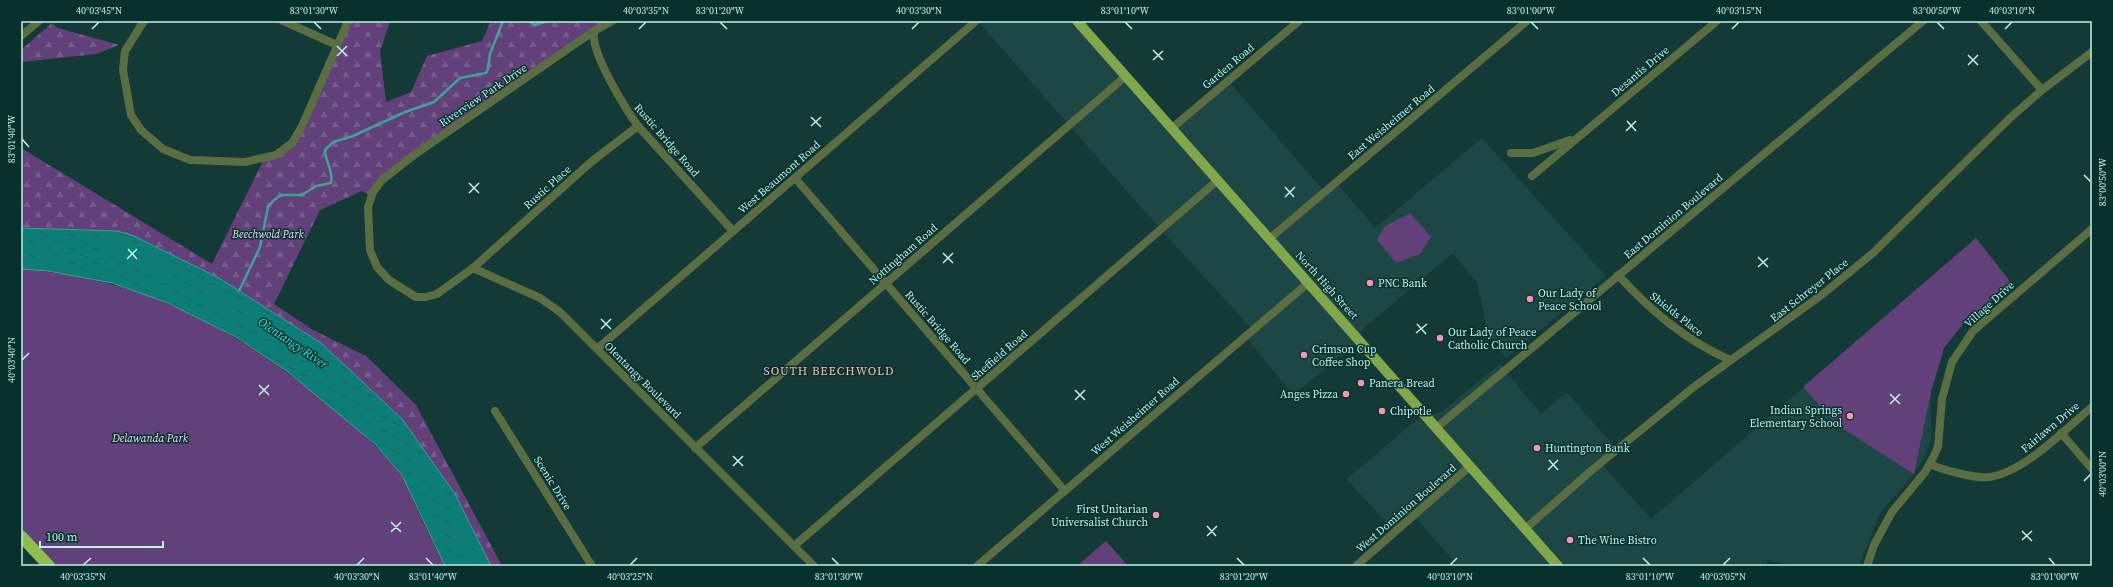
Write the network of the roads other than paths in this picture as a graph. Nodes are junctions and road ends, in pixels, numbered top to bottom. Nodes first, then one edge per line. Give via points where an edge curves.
1 (39, 21) edge
2 (144, 21) edge
3 (283, 21) edge
4 (348, 21) edge
5 (612, 21) edge
6 (976, 21) edge
7 (1077, 21) edge
8 (1299, 21) edge
9 (1527, 21) edge
10 (1717, 21) edge
11 (1923, 21) edge
12 (1981, 21) edge
13 (594, 31) junction
14 (21, 36) edge
15 (337, 45) junction
16 (2092, 52) edge
17 (1126, 76) junction
18 (2042, 90) junction
19 (638, 126) junction
20 (1172, 128) junction
21 (1577, 138) junction
22 (1510, 153) dead end
23 (1532, 176) dead end
24 (795, 178) junction
25 (1218, 180) junction
26 (2092, 229) edge
27 (733, 231) junction
28 (1269, 239) junction
29 (473, 268) junction
30 (1618, 275) junction
31 (886, 283) junction
32 (1308, 283) junction
33 (597, 349) junction
34 (1730, 360) junction
35 (977, 388) junction
36 (2092, 407) edge
37 (496, 411) dead end
38 (1436, 428) junction
39 (2061, 433) junction
40 (695, 448) junction
41 (1930, 464) junction
42 (1470, 466) junction
43 (2092, 469) edge
44 (1065, 491) junction
45 (1525, 529) junction
46 (21, 536) edge
47 (794, 546) junction
48 (1557, 565) edge
49 (49, 566) edge
50 (592, 566) edge
51 (814, 566) edge
52 (977, 566) edge
53 (1356, 566) edge
54 (1867, 566) edge

1 - 14 street
2 - 15 street via 125,51 123,70 131,115 141,130 163,149 190,160 246,162 276,155 292,143
3 - 15 street
4 - 15 street
5 - 13 street, Riverview Park Drive
6 - 24 street, West Beaumont Road
7 - 17 main road, North High Street
8 - 20 street, Garden Road
9 - 28 street, East Weisheimer Road
10 - 21 street, Desantis Drive
11 - 30 street, East Dominion Boulevard
12 - 18 street
13 - 19 street, Rustic Bridge Road via 594,45 624,107
13 - 29 street, Riverview Park Drive via 414,155 382,180 373,192 368,207 370,250 378,267 389,280 416,297 426,297 447,288
16 - 18 street, East Schreyer Place
17 - 20 main road, North High Street
17 - 31 street, Nottingham Road
18 - 34 street, East Schreyer Place via 1873,253 1756,344
19 - 27 street, Rustic Bridge Road
19 - 29 street, Rustic Place via 591,162
20 - 25 main road, North High Street
21 - 22 street, Desantis Drive via 1533,153
21 - 23 street, Desantis Drive
24 - 27 street, West Beaumont Road
24 - 31 street, Rustic Bridge Road
25 - 28 main road, North High Street
25 - 35 street, Sheffield Road
26 - 41 street, Village Drive via 1973,331 1952,362 1942,399 1938,447
27 - 33 street, West Beaumont Road
28 - 32 main road, North High Street
29 - 33 street, Olentangy Boulevard via 548,303
30 - 34 street, Shields Place via 1641,300 1675,329 1706,349
30 - 38 street, East Dominion Boulevard
31 - 35 street, Rustic Bridge Road
31 - 40 street, Nottingham Road
32 - 38 main road, North High Street
32 - 44 street, West Weisheimer Road
33 - 40 street, Olentangy Boulevard
34 - 45 street, East Schreyer Place via 1624,444
35 - 44 street, Rustic Bridge Road
35 - 47 street, Sheffield Road
36 - 39 street, Fairlawn Drive
37 - 50 street, Scenic Drive
38 - 42 main road, North High Street
39 - 41 street, Fairlawn Drive via 2024,464 1989,477 1943,470
39 - 43 street
40 - 47 street, Olentangy Boulevard
41 - 54 street, Village Drive via 1892,512 1877,539
42 - 45 main road, North High Street
42 - 53 street, West Dominion Boulevard
44 - 52 street, West Weisheimer Road
45 - 48 main road, North High Street
46 - 49 highway
47 - 51 street, Olentangy Boulevard

